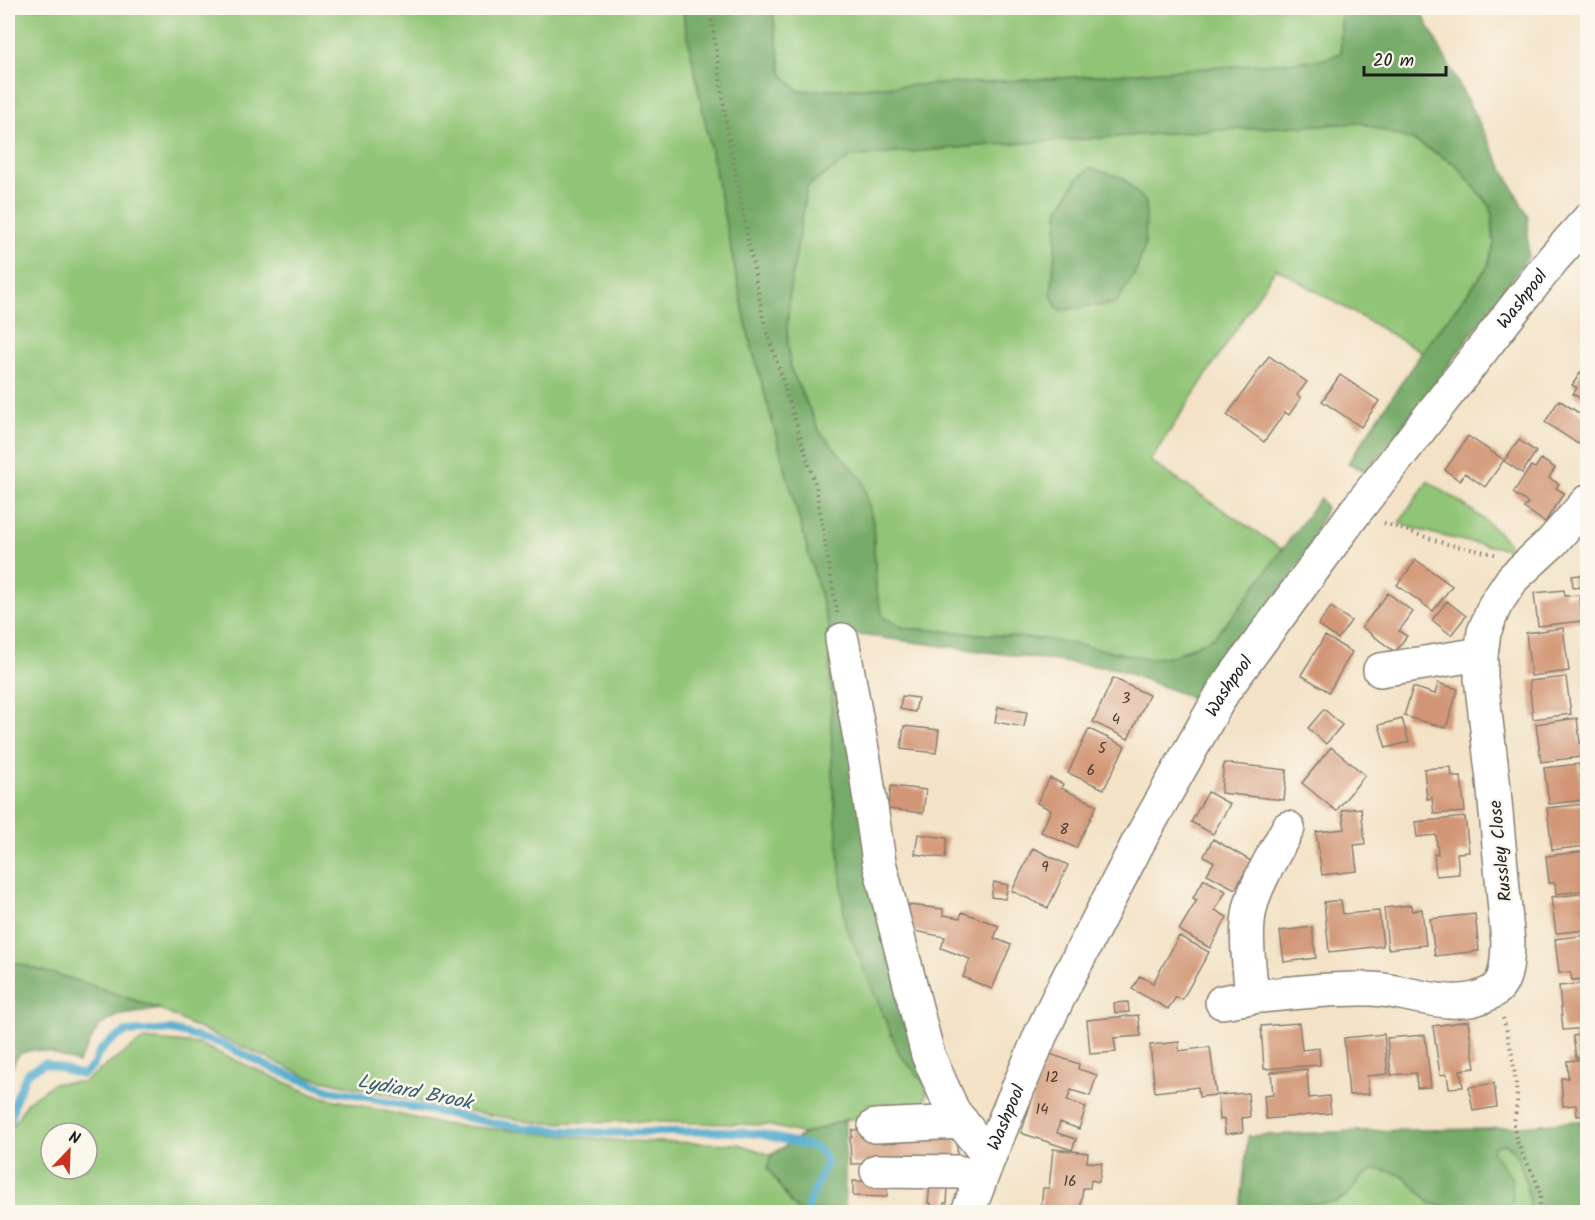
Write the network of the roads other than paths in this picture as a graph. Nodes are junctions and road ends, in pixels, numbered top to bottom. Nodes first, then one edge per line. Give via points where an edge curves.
1 (1587, 220) edge
2 (1587, 501) edge
3 (842, 640) road end
4 (1481, 654) junction
5 (1380, 670) dead end
6 (1288, 828) dead end
7 (962, 1122) junction
8 (875, 1126) dead end
9 (877, 1171) dead end
10 (977, 1187) edge

1 - 10 street, Washpool via 1355,512 1223,692 1166,790 1064,986
2 - 4 street, Russley Close via 1552,542 1513,578 1495,605 1484,632
3 - 7 street via 879,862 928,1055 953,1111
4 - 5 street
4 - 6 street, Russley Close via 1508,943 1507,969 1494,991 1454,1002 1374,989 1237,999 1250,909
7 - 8 street
7 - 10 street
9 - 10 street via 952,1171

